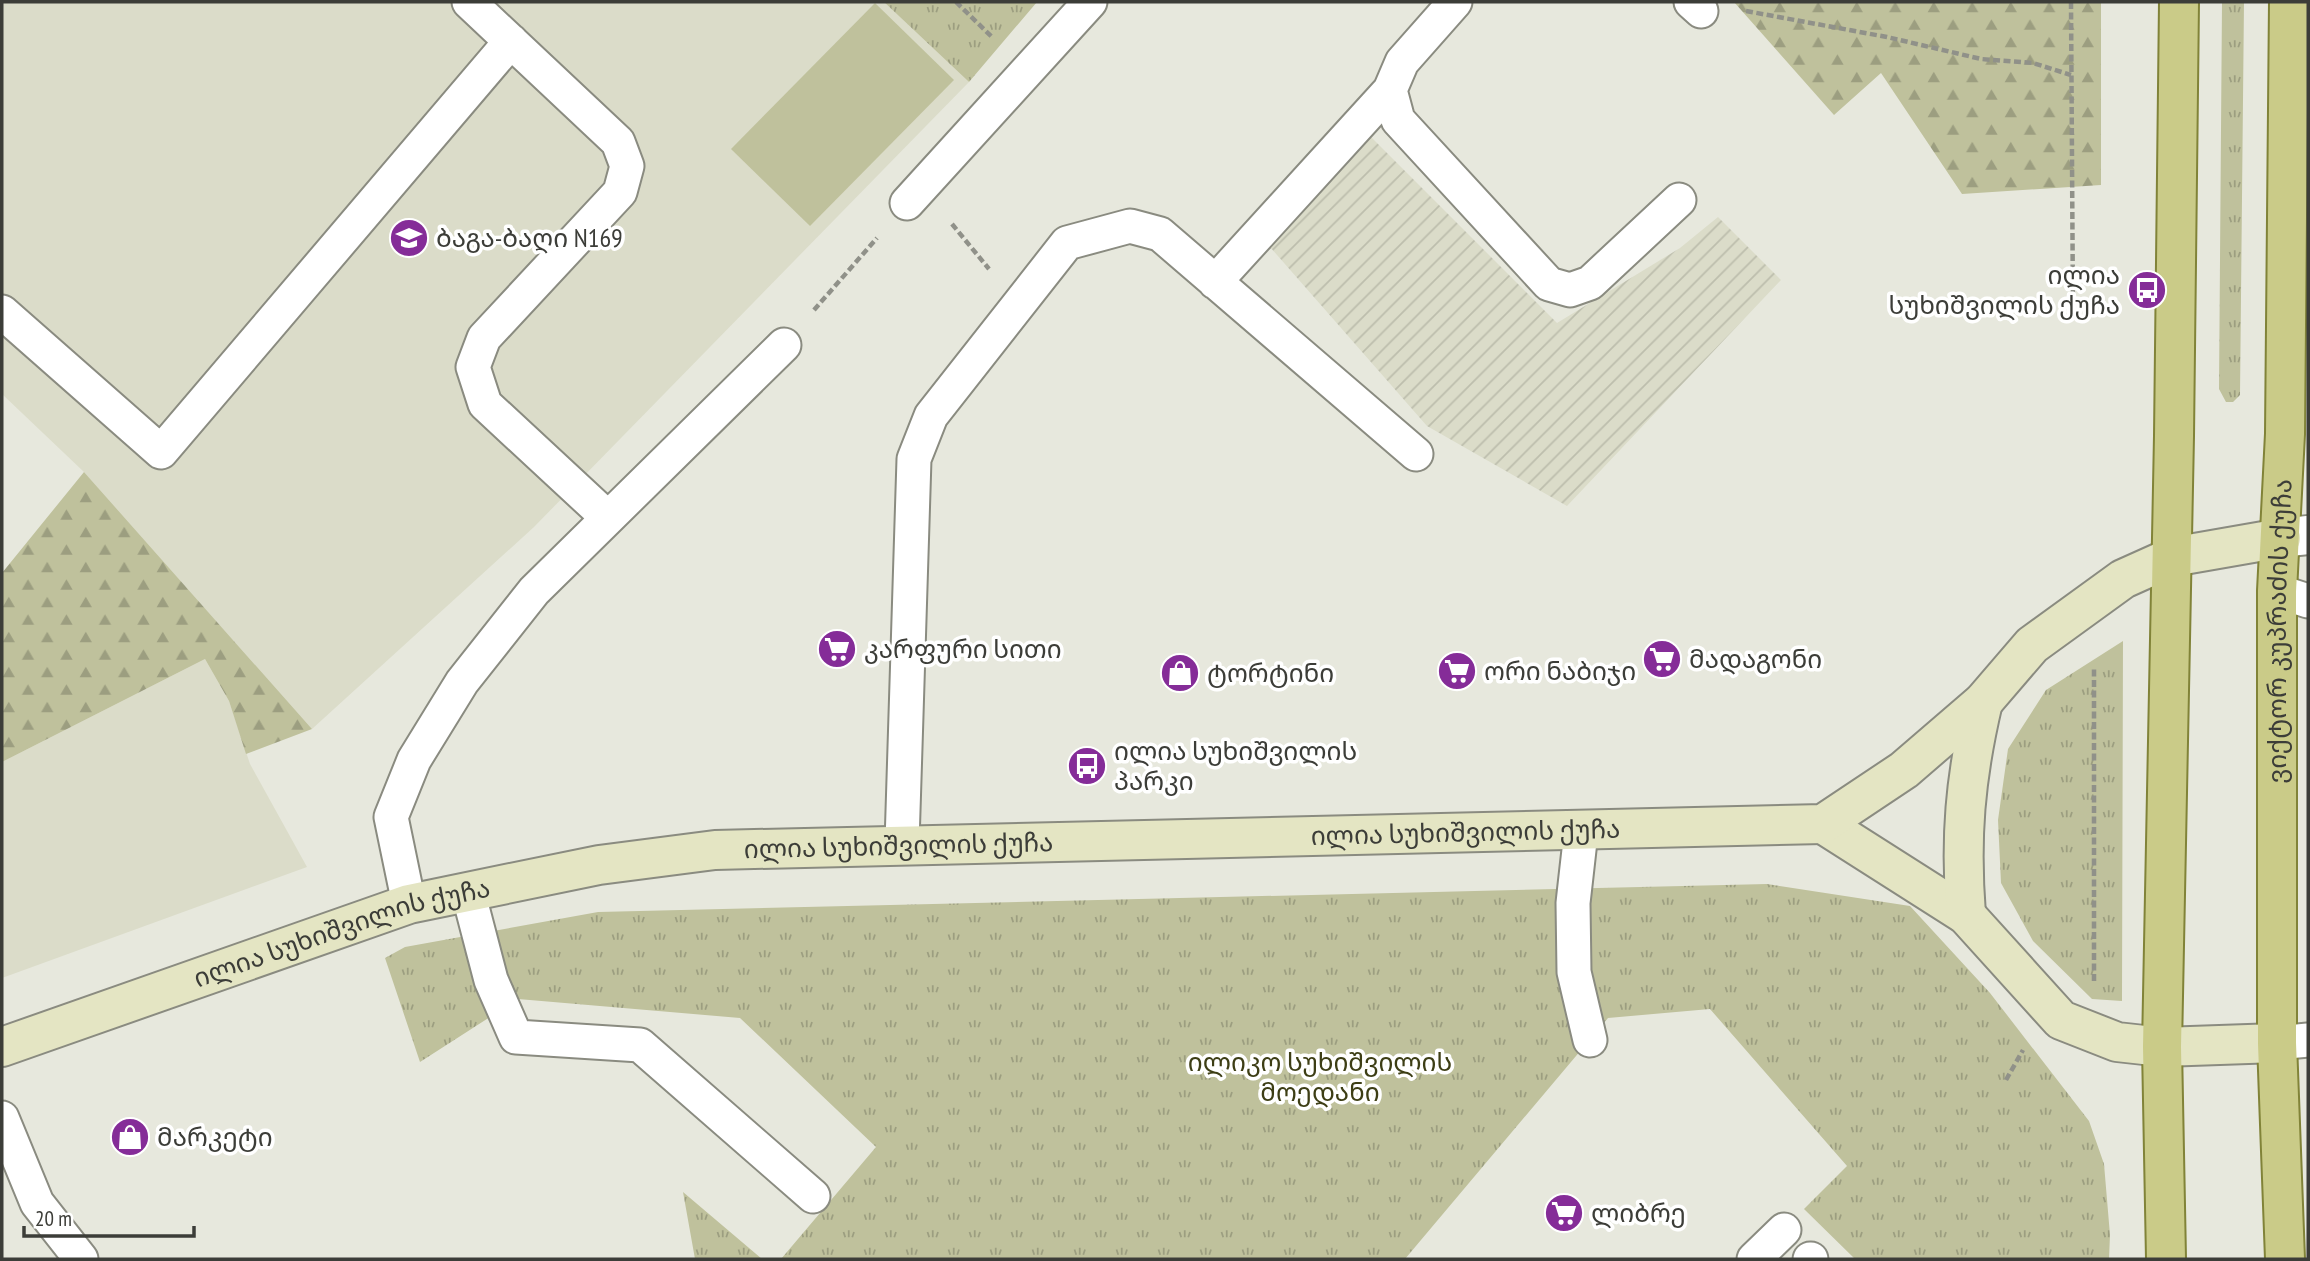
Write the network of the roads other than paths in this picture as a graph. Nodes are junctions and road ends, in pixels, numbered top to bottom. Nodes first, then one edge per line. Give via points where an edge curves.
1 (469, 2) edge
2 (1090, 2) edge
3 (1455, 2) edge
4 (2179, 2) edge
5 (2289, 2) edge
6 (511, 41) junction
7 (1390, 90) junction
8 (2298, 156) edge
9 (914, 195) road end
10 (1679, 200) dead end
11 (1216, 282) junction
12 (2, 312) edge
13 (784, 345) road end
14 (1416, 454) dead end
15 (608, 518) junction
16 (2295, 537) edge
17 (2172, 558) junction
18 (2293, 596) edge
19 (1983, 702) junction
20 (1824, 824) junction
21 (1581, 832) junction
22 (902, 843) junction
23 (468, 892) junction
24 (409, 904) junction
25 (1966, 915) junction
26 (1590, 1040) dead end
27 (2293, 1042) edge
28 (2, 1047) edge
29 (2162, 1047) junction
30 (2, 1118) edge
31 (813, 1196) dead end
32 (1784, 1230) dead end
33 (80, 1259) edge
34 (1754, 1259) edge
35 (2166, 1259) edge
36 (2284, 1259) edge

1 - 6 lane
2 - 9 lane
3 - 7 lane via 1402,62
4 - 17 main road
5 - 8 main road, ვიქტორ კუპრაძის ქუჩა
6 - 12 lane via 161,452
6 - 15 lane via 618,142 626,166 620,192 484,338 473,367 485,404
7 - 10 lane via 1398,120 1549,284 1570,290 1590,283
7 - 11 lane
8 - 16 main road, ვიქტორ კუპრაძის ქუჩა
11 - 14 lane
11 - 22 lane via 1160,234 1130,226 1068,243 931,416 914,459
13 - 15 lane
15 - 24 lane via 534,591 462,682 414,760 391,817
16 - 17 street
16 - 18 main road, ვიქტორ კუპრაძის ქუჩა
17 - 19 street via 2123,579 2032,645
17 - 29 main road
18 - 27 main road, ვიქტორ კუპრაძის ქუჩა
19 - 20 street via 1904,770
19 - 25 street via 1969,763 1961,853
20 - 21 street, ილია სუხიშვილის ქუჩა
20 - 25 street
21 - 22 street, ილია სუხიშვილის ქუჩა
21 - 26 lane via 1573,903 1574,972
22 - 23 street, ილია სუხიშვილის ქუჩა via 715,849 599,865
23 - 24 street, ილია სუხიშვილის ქუჩა
23 - 31 lane via 491,980 516,1037 640,1045
24 - 28 street, ილია სუხიშვილის ქუჩა
25 - 29 street via 2061,1020 2117,1042
27 - 29 street
27 - 36 main road, ვიქტორ კუპრაძის ქუჩა
29 - 35 main road
30 - 33 lane via 37,1203
32 - 34 lane

